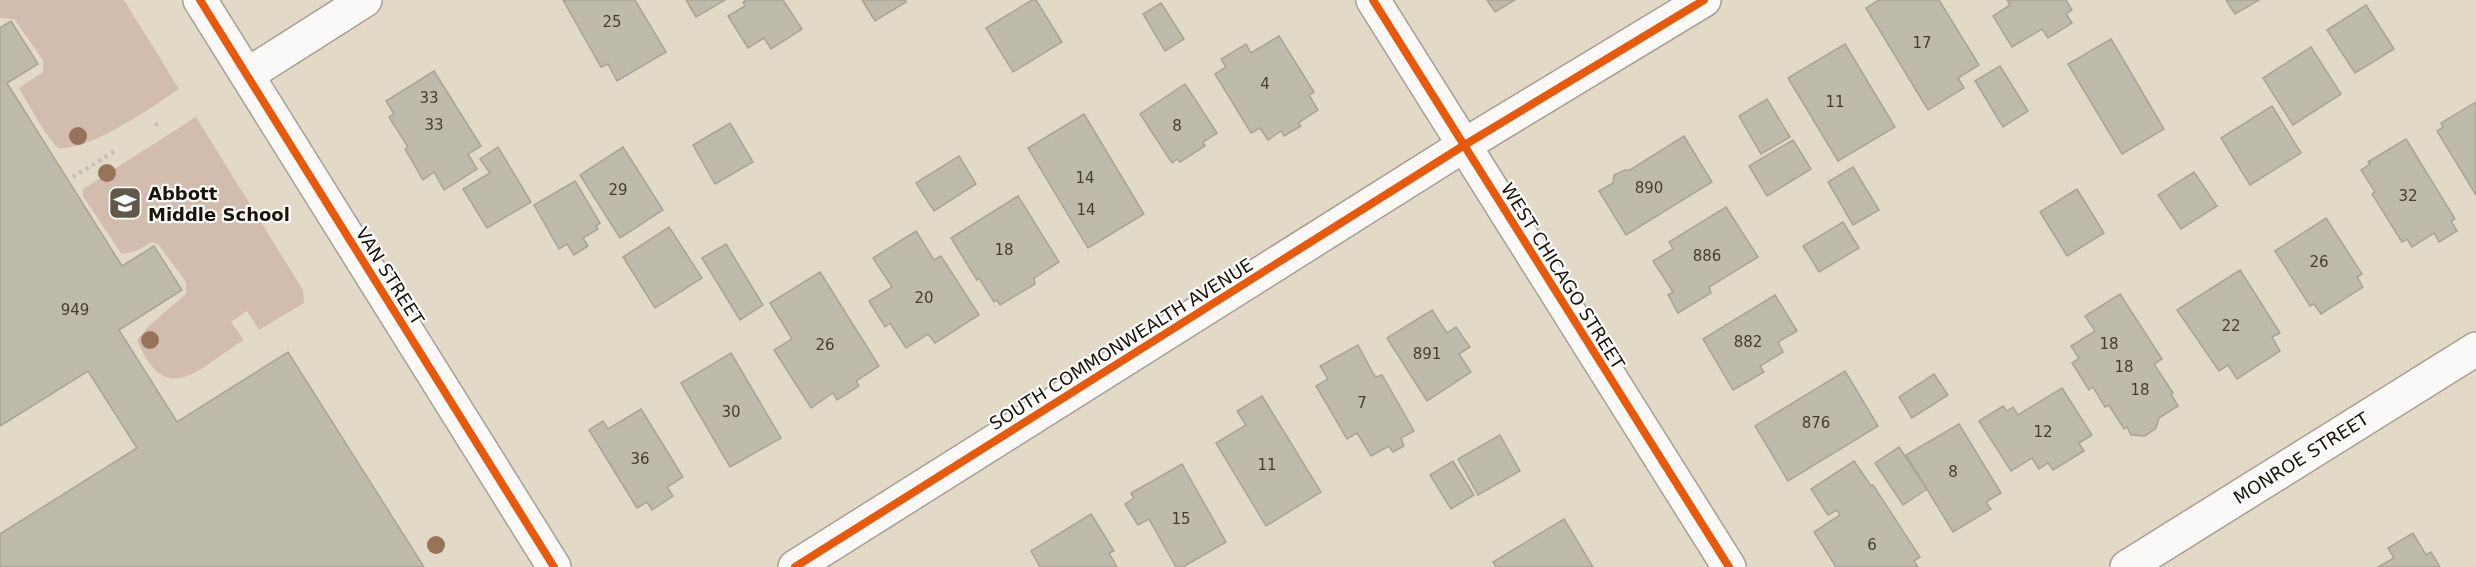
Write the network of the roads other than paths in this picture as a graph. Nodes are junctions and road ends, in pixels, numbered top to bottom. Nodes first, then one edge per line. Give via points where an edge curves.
1 (200, 0) edge
2 (365, 0) edge
3 (1373, 0) edge
4 (1704, 0) edge
5 (247, 75) junction
6 (1463, 146) junction
7 (2476, 350) edge
8 (554, 567) edge
9 (795, 567) edge
10 (1729, 567) edge
11 (2127, 567) edge

1 - 5 street, VAN STREET
2 - 5 street
3 - 6 street, WEST CHICAGO STREET
4 - 6 street, SOUTH COMMONWEALTH AVENUE
5 - 8 street, VAN STREET
6 - 9 street, SOUTH COMMONWEALTH AVENUE
6 - 10 street, WEST CHICAGO STREET
7 - 11 street, MONROE STREET

